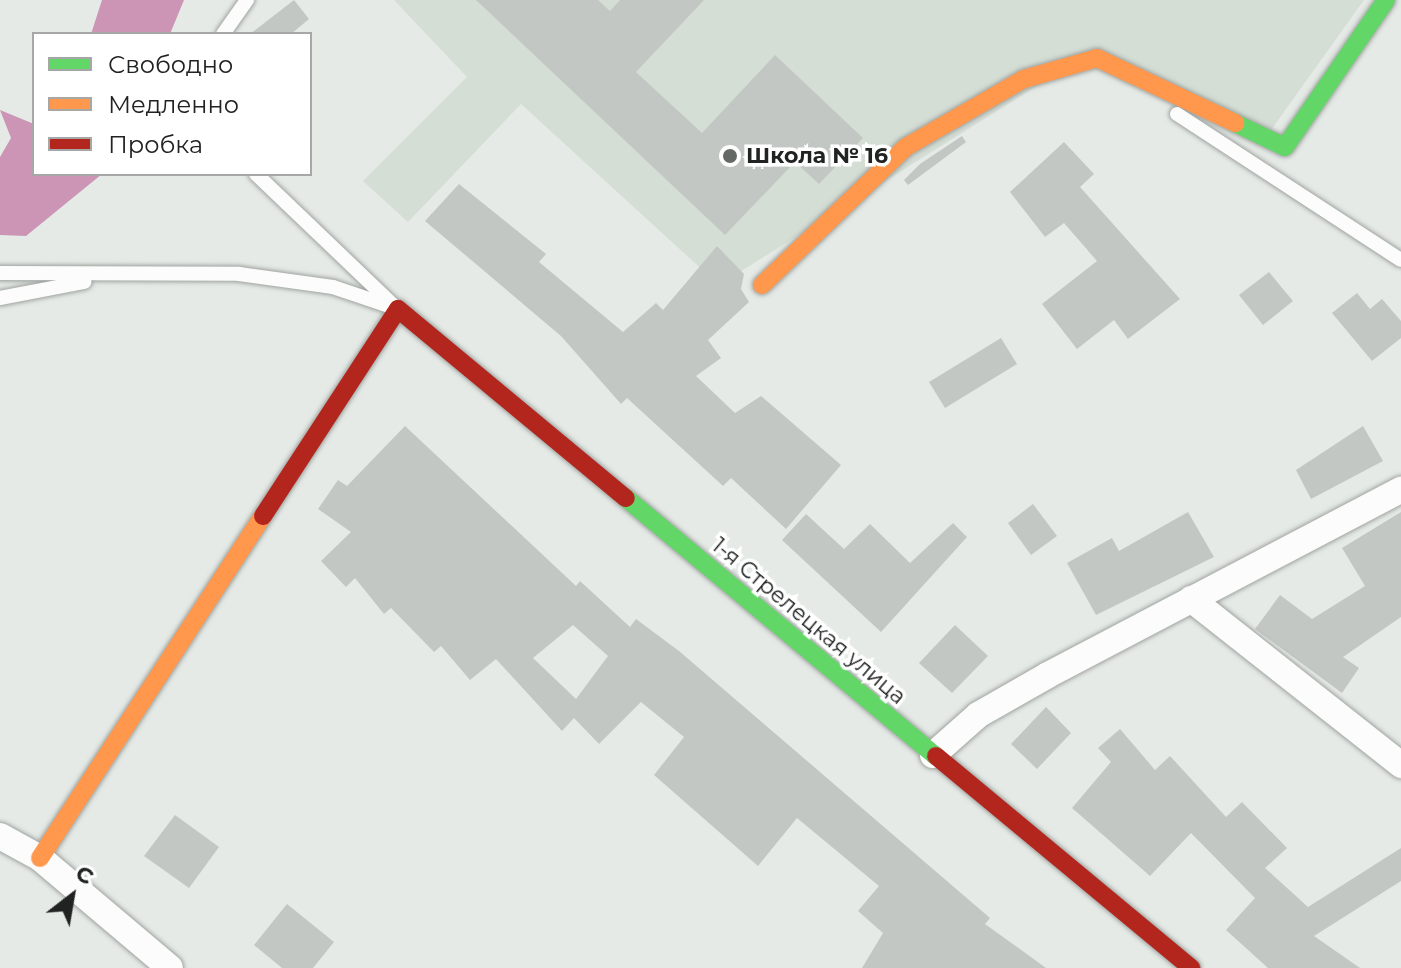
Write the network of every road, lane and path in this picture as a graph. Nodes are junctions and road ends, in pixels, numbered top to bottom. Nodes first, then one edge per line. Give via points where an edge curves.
1 (247, 0) edge
2 (1386, 0) edge
3 (224, 32) edge
4 (1097, 58) junction
5 (258, 176) edge
6 (1401, 260) edge
7 (0, 273) edge
8 (140, 274) junction
9 (762, 285) dead end
10 (0, 298) edge
11 (398, 309) junction
12 (1401, 490) edge
13 (1191, 599) junction
14 (933, 755) junction
15 (1401, 765) edge
16 (0, 836) edge
17 (40, 858) junction
18 (170, 968) edge
19 (1191, 968) edge

1 - 3 lane
2 - 4 street via 1285,147
4 - 6 lane via 1337,225
4 - 9 street via 1024,79 945,120 906,147
5 - 11 lane
7 - 8 lane
8 - 10 lane
8 - 11 lane via 239,274 333,287
11 - 14 street, 1-я Стрелецкая улица
11 - 17 street
12 - 13 street
13 - 14 street via 978,715
13 - 15 street
14 - 19 street, 1-я Стрелецкая улица
16 - 17 street
17 - 18 street

